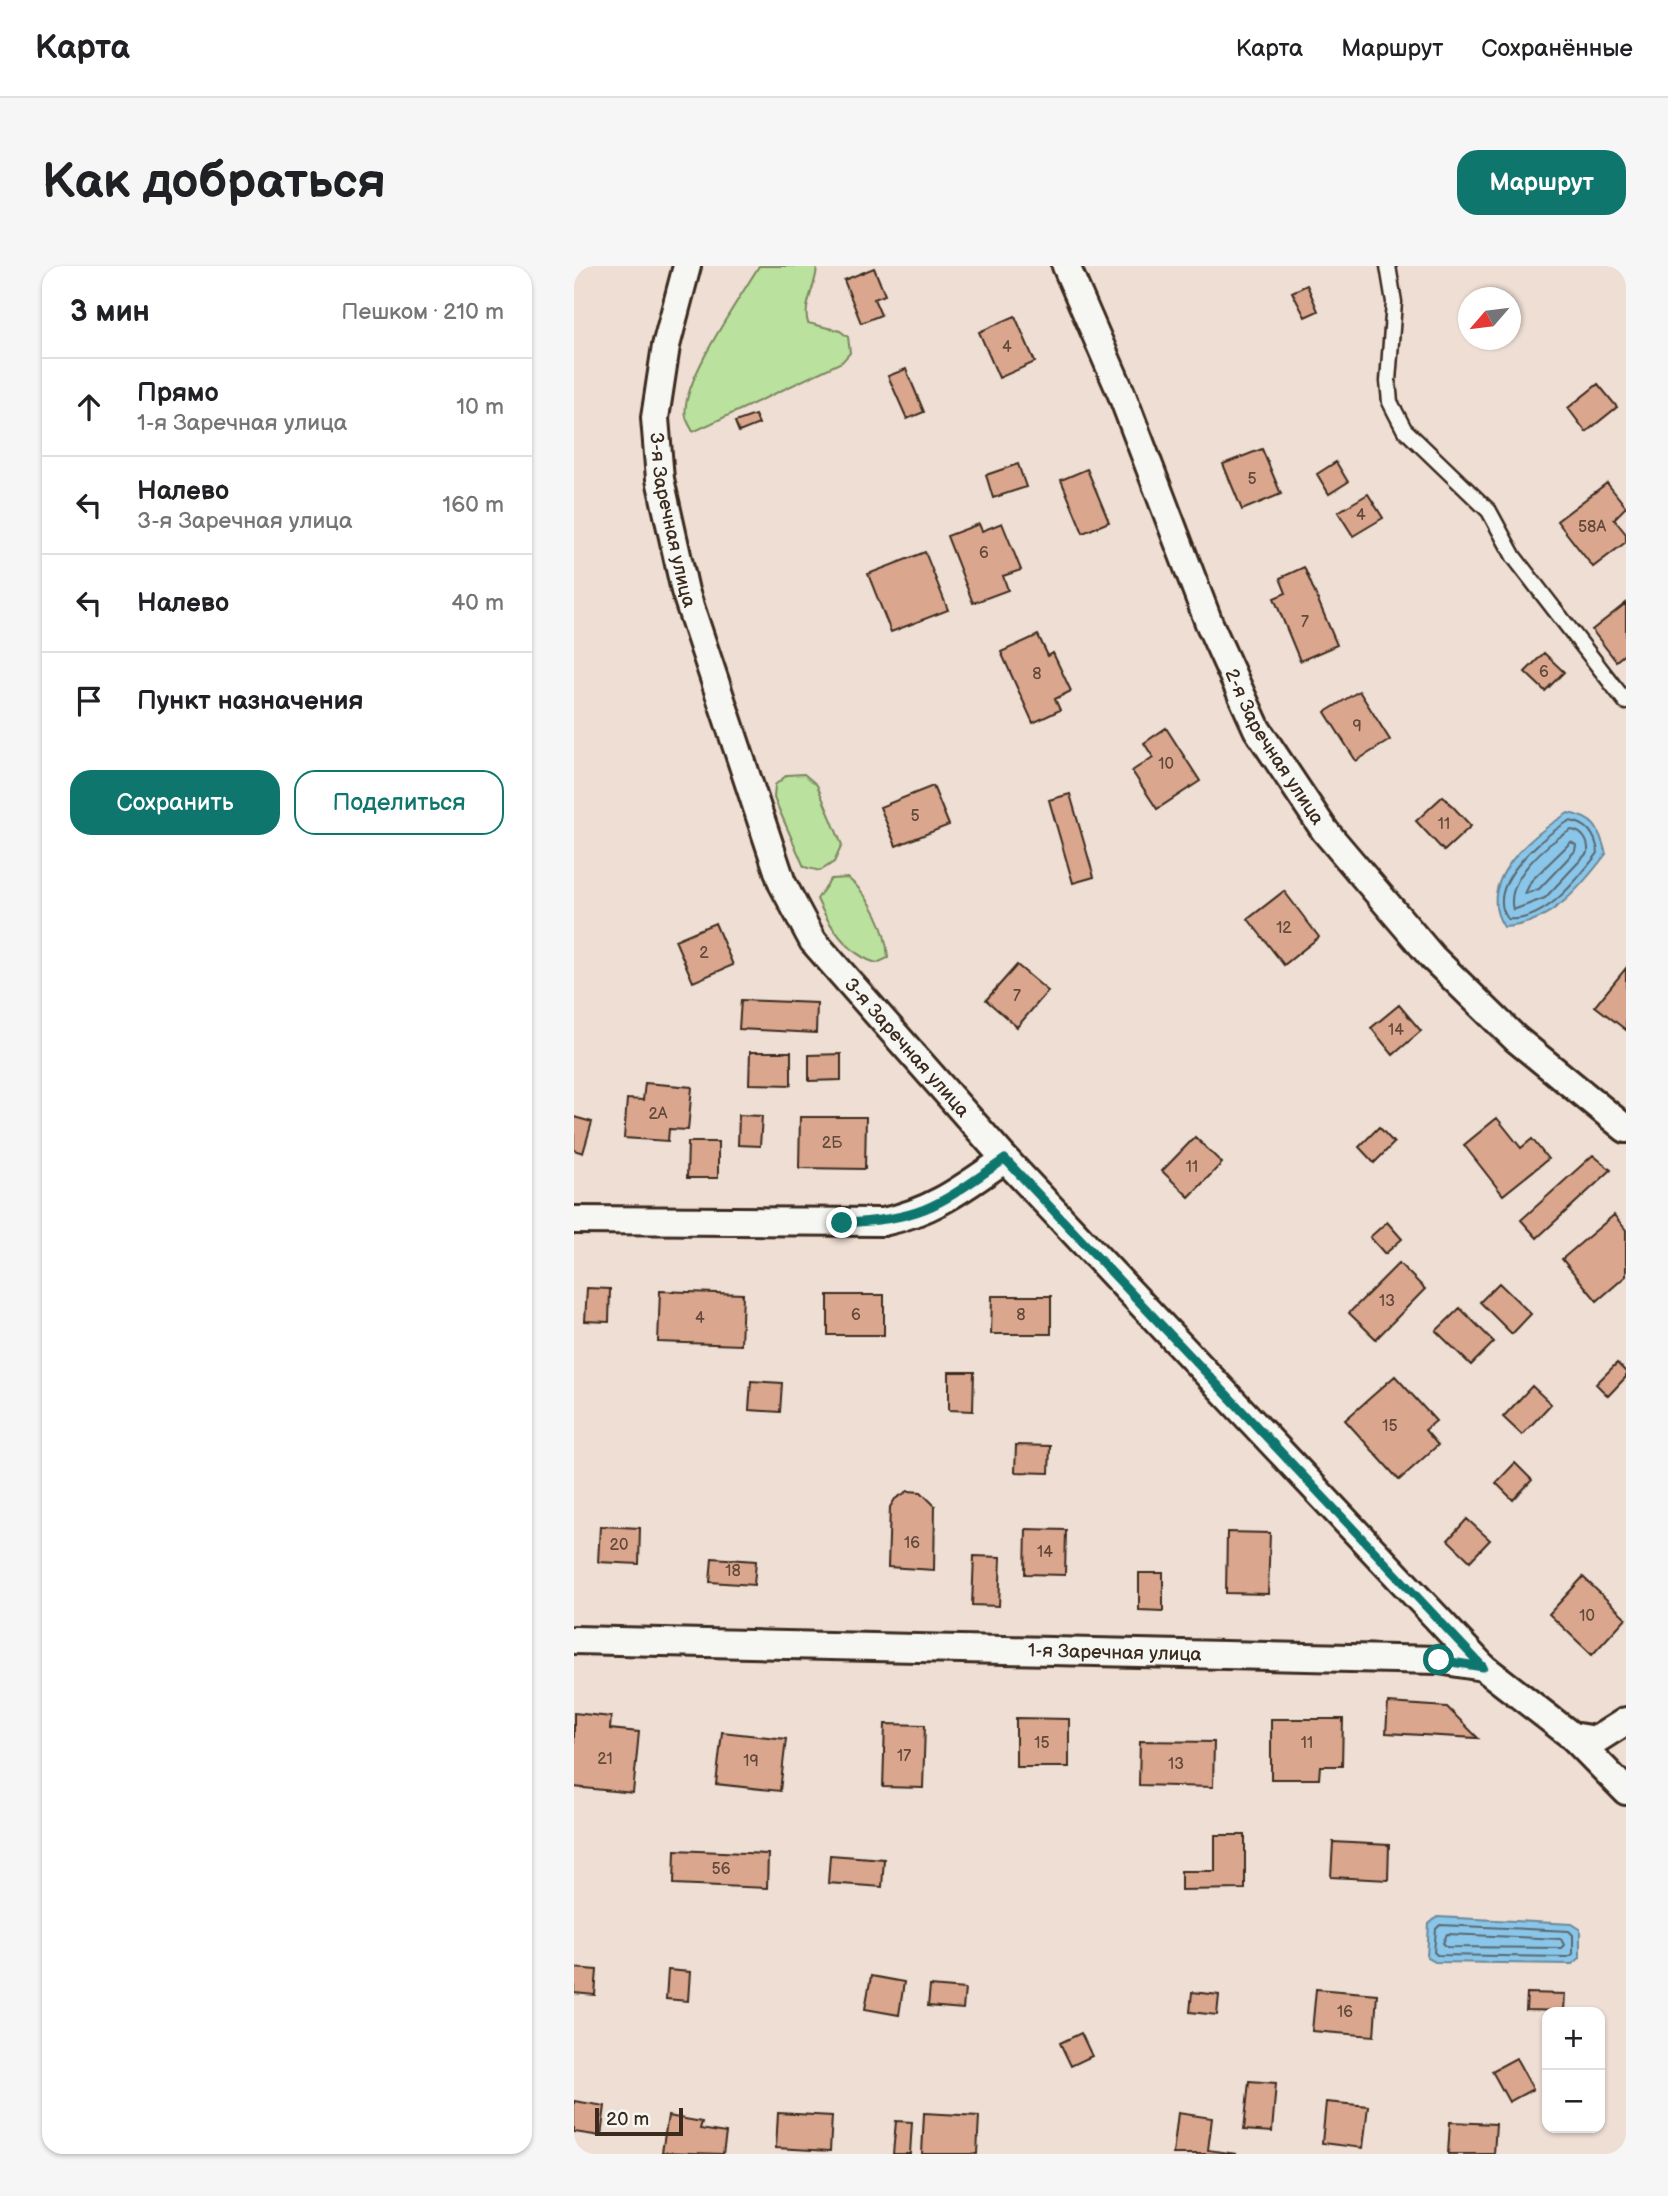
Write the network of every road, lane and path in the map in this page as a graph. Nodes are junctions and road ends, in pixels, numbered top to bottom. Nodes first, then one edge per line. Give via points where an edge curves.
1 (687, 266) edge
2 (1066, 266) edge
3 (1388, 266) edge
4 (1626, 702) edge
5 (1626, 1129) edge
6 (1005, 1159) junction
7 (574, 1220) edge
8 (574, 1640) edge
9 (1483, 1667) junction
10 (1626, 1721) edge
11 (1572, 1736) junction
12 (1626, 1791) edge

1 - 6 street, 3-я Заречная улица via 666,346 655,418 660,479 685,591 782,883 813,941
2 - 5 street, 2-я Заречная улица via 1122,395 1209,623 1257,729 1325,831 1432,957 1516,1039
3 - 4 lane via 1394,302 1388,381 1390,402 1399,420 1489,511 1514,557
6 - 7 street via 939,1205 883,1222
6 - 9 street, 3-я Заречная улица
8 - 9 street, 1-я Заречная улица via 1439,1660
9 - 11 street, 1-я Заречная улица
10 - 11 street via 1596,1740
11 - 12 street

